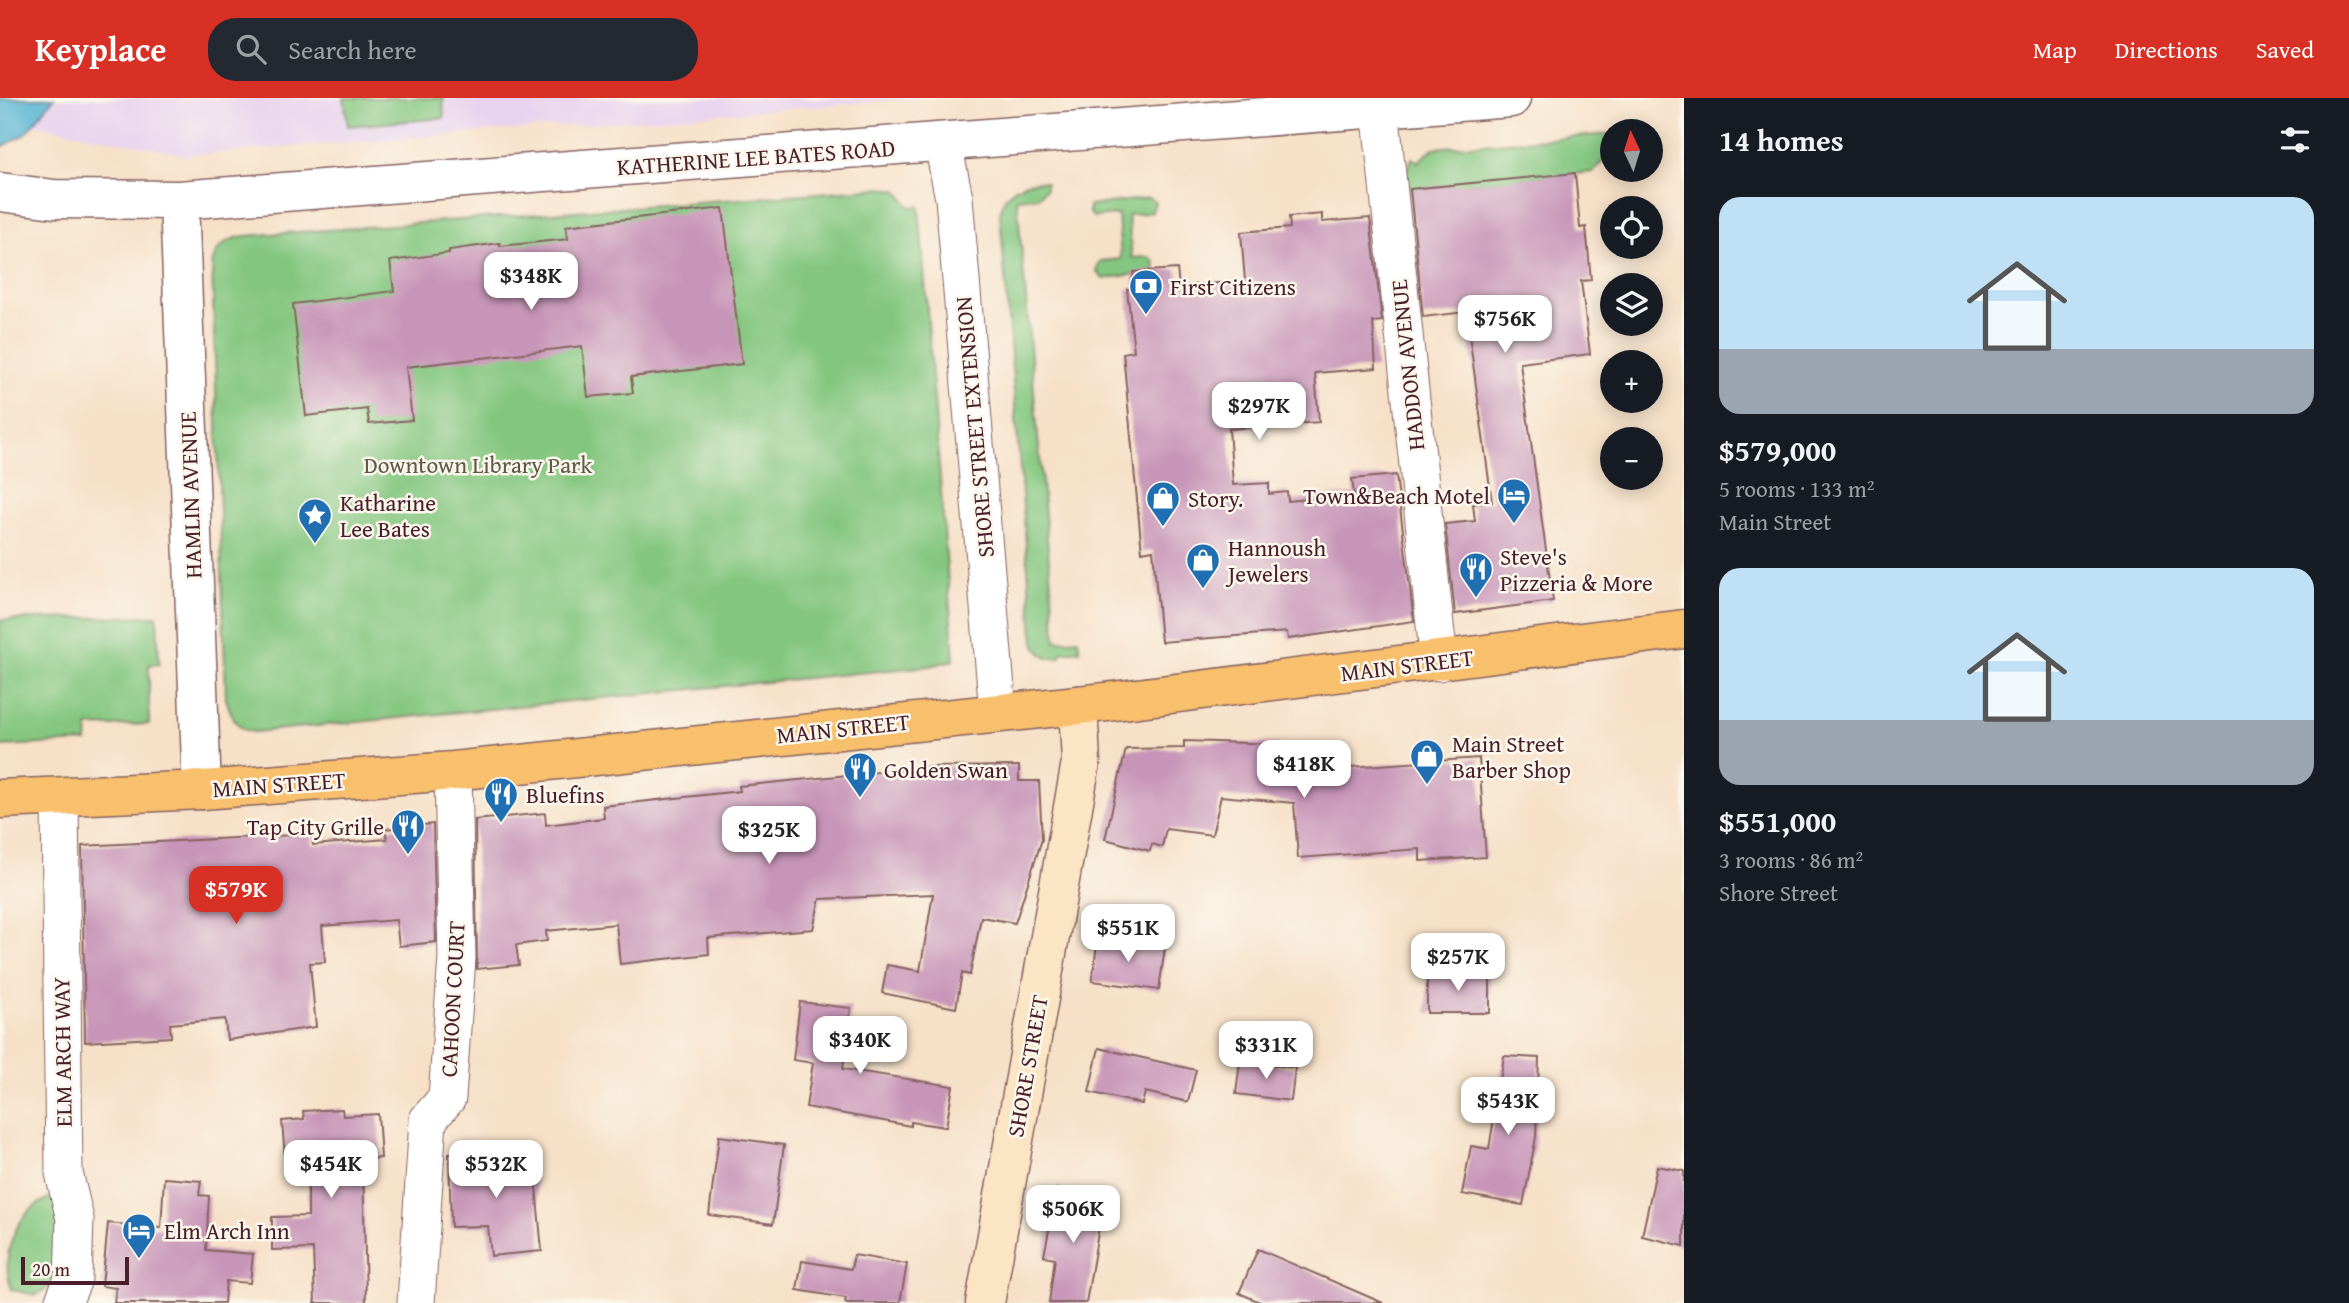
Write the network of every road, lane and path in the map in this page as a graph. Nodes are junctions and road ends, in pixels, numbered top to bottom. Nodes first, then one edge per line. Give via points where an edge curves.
1 (1511, 98) edge
2 (1322, 106) edge
3 (1380, 109) junction
4 (943, 144) junction
5 (0, 192) edge
6 (178, 200) junction
7 (1684, 629) edge
8 (1439, 662) junction
9 (1078, 705) junction
10 (998, 712) junction
11 (453, 771) junction
12 (202, 790) junction
13 (60, 797) junction
14 (0, 799) edge
15 (63, 1303) edge
16 (416, 1303) edge
17 (985, 1303) edge

1 - 3 street, KATHERINE LEE BATES ROAD
2 - 3 street, KATHERINE LEE BATES ROAD
2 - 4 street, KATHERINE LEE BATES ROAD
3 - 8 street, HADDON AVENUE
4 - 6 street, KATHERINE LEE BATES ROAD
4 - 10 street, SHORE STREET EXTENSION via 954,198
5 - 6 street, KATHERINE LEE BATES ROAD via 54,198
6 - 12 street, HAMLIN AVENUE
7 - 8 main road, MAIN STREET
8 - 9 main road, MAIN STREET
9 - 10 main road, MAIN STREET
9 - 17 main road, SHORE STREET via 1082,762
10 - 11 main road, MAIN STREET
11 - 12 main road, MAIN STREET
11 - 16 street, CAHOON COURT via 457,958 447,1098 428,1120
12 - 13 main road, MAIN STREET
13 - 14 main road, MAIN STREET
13 - 15 street, ELM ARCH WAY via 64,1172 75,1219 73,1279

